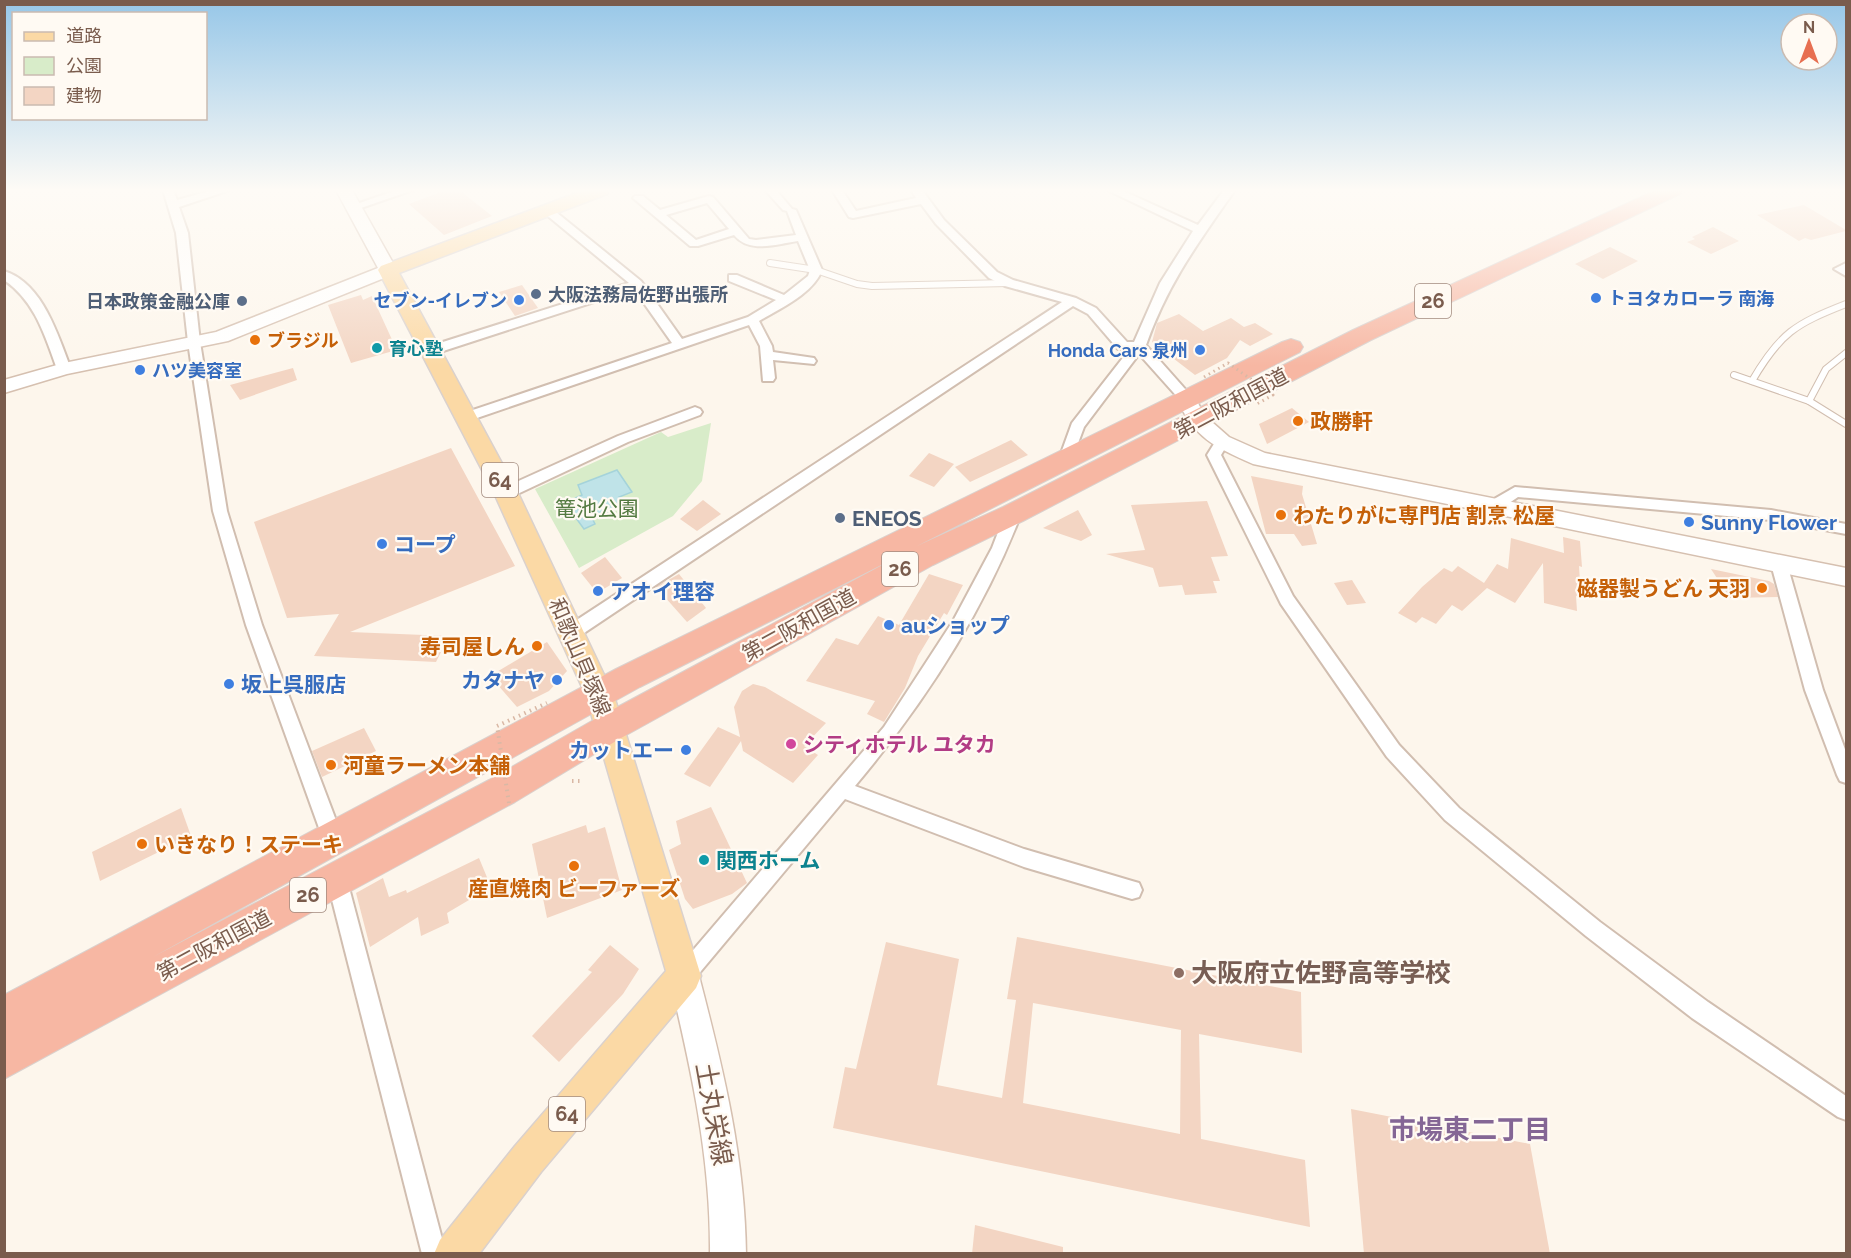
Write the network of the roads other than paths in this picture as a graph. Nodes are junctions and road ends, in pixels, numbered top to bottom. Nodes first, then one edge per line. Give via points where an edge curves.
1 (184, 249) edge
2 (377, 249) edge
3 (444, 249) edge
4 (594, 249) edge
5 (807, 249) edge
6 (967, 249) edge
7 (1186, 249) edge
8 (1498, 249) edge
9 (1547, 249) edge
10 (770, 263) dead end
11 (1846, 267) edge
12 (388, 270) junction
13 (816, 270) junction
14 (1846, 273) edge
15 (4, 274) edge
16 (733, 278) dead end
17 (1009, 283) junction
18 (637, 284) junction
19 (784, 300) junction
20 (1072, 301) junction
21 (1846, 304) edge
22 (752, 320) junction
23 (195, 342) junction
24 (679, 344) junction
25 (1139, 346) junction
26 (432, 350) junction
27 (1846, 353) edge
28 (766, 355) junction
29 (809, 361) dead end
30 (64, 369) junction
31 (1734, 375) dead end
32 (768, 378) dead end
33 (1752, 381) junction
34 (4, 387) edge
35 (1196, 398) junction
36 (1809, 401) junction
37 (695, 412) dead end
38 (466, 417) junction
39 (1846, 424) edge
40 (1222, 442) junction
41 (1065, 459) junction
42 (506, 493) junction
43 (1494, 506) junction
44 (1013, 514) junction
45 (1846, 529) edge
46 (1779, 564) junction
47 (1846, 577) edge
48 (572, 632) junction
49 (604, 712) junction
50 (1846, 775) edge
51 (840, 789) junction
52 (333, 839) junction
53 (337, 880) junction
54 (1132, 890) dead end
55 (684, 976) junction
56 (4, 1017) edge
57 (4, 1058) edge
58 (1846, 1109) edge
59 (434, 1254) edge
60 (454, 1254) edge
61 (728, 1254) edge

1 - 23 street
2 - 12 street
3 - 12 main road
4 - 18 street
5 - 13 street
6 - 17 street via 993,274
7 - 25 street via 1160,293
8 - 35 highway, 第二阪和国道 / 26
9 - 35 highway, 第二阪和国道 / 26 via 1362,335
10 - 13 lane
11 - 14 street via 1840,269
12 - 23 street via 221,337
12 - 26 main road, 和歌山貝塚線 / 64
13 - 17 lane via 872,286
13 - 19 street via 813,278
15 - 30 street via 14,279 40,307
16 - 19 street
17 - 20 street
18 - 24 street
18 - 26 street
19 - 22 street
20 - 25 street via 1092,311 1123,346
20 - 48 street
21 - 33 lane via 1798,323 1784,333 1765,356
22 - 24 street
22 - 28 street via 766,346
23 - 30 street
23 - 52 street via 220,511 254,625
24 - 38 street
25 - 35 street
25 - 41 street via 1077,426
26 - 38 main road, 和歌山貝塚線 / 64
27 - 36 lane via 1826,369
28 - 29 street
28 - 32 street
30 - 34 street
31 - 33 lane
33 - 36 lane
35 - 40 street
35 - 41 highway, 第二阪和国道 / 26
35 - 44 highway, 第二阪和国道 / 26
36 - 39 lane
37 - 42 street via 622,439
38 - 42 main road, 和歌山貝塚線 / 64
40 - 43 street via 1260,459
40 - 58 street via 1214,455 1287,600 1393,751 1452,814 1593,929 1700,1010
41 - 49 highway, 第二阪和国道 / 26 via 648,668
42 - 48 main road, 和歌山貝塚線 / 64
43 - 45 street via 1515,492 1771,515
43 - 46 street
44 - 49 highway, 第二阪和国道 / 26
44 - 51 street via 1000,548 959,626 890,732
46 - 47 street
46 - 50 street via 1814,690
48 - 49 main road, 和歌山貝塚線 / 64
49 - 52 highway, 第二阪和国道 / 26
49 - 53 highway, 第二阪和国道 / 26 via 502,791
49 - 55 main road, 和歌山貝塚線 / 64
51 - 54 street via 1024,858
51 - 55 street
52 - 56 highway, 第二阪和国道 / 26
53 - 57 highway, 第二阪和国道 / 26
53 - 59 street
55 - 60 main road, 64 via 528,1159
55 - 61 street, 土丸栄線 via 710,1075 724,1149

